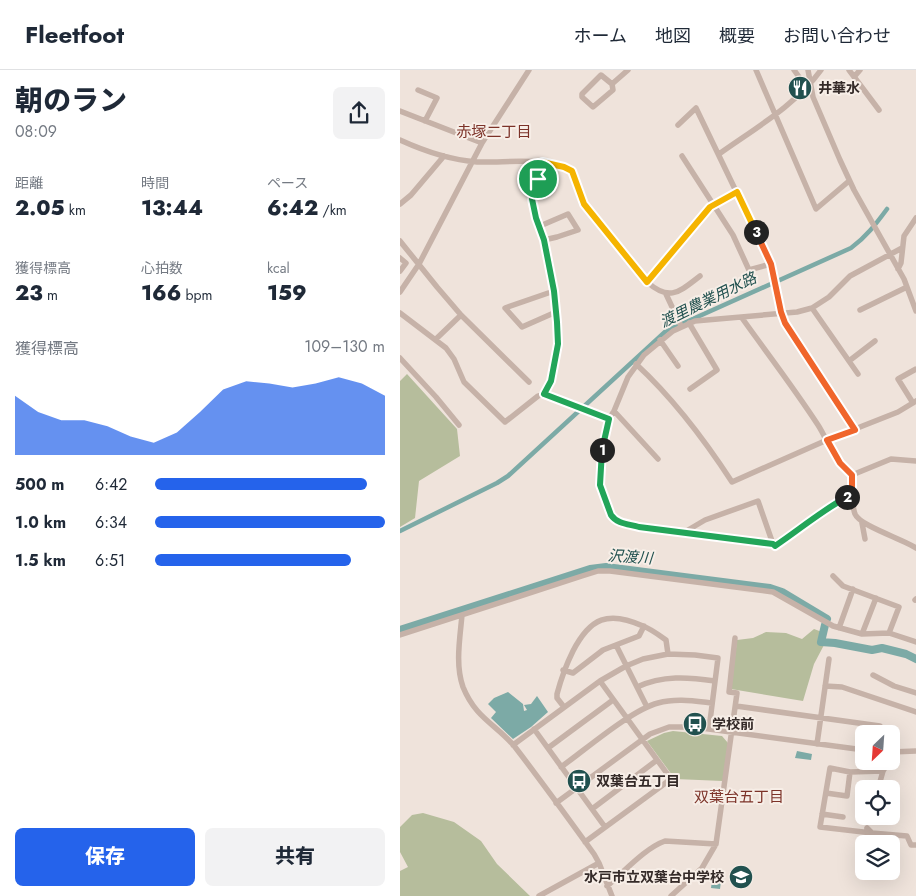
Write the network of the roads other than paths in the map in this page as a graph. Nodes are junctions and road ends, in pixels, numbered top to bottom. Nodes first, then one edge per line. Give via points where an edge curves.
1 (529, 70) edge
2 (533, 70) edge
3 (628, 70) edge
4 (756, 70) edge
5 (794, 70) edge
6 (808, 70) edge
7 (821, 70) edge
8 (849, 70) edge
9 (860, 70) edge
10 (525, 77) junction
11 (854, 77) junction
12 (612, 84) junction
13 (808, 86) junction
14 (418, 90) dead end
15 (879, 110) dead end
16 (400, 112) edge
17 (774, 114) junction
18 (425, 121) junction
19 (678, 125) dead end
20 (400, 140) edge
21 (482, 143) junction
22 (719, 154) junction
23 (444, 156) junction
24 (682, 156) dead end
25 (472, 161) junction
26 (542, 162) junction
27 (849, 180) junction
28 (737, 192) junction
29 (400, 204) edge
30 (713, 205) junction
31 (916, 218) edge
32 (540, 226) junction
33 (544, 240) junction
34 (400, 241) edge
35 (902, 248) junction
36 (890, 255) junction
37 (400, 258) edge
38 (419, 264) junction
39 (771, 264) junction
40 (898, 269) junction
41 (400, 272) edge
42 (700, 276) dead end
43 (647, 282) junction
44 (907, 287) junction
45 (554, 291) junction
46 (400, 292) edge
47 (666, 294) junction
48 (812, 308) junction
49 (860, 310) dead end
50 (916, 311) edge
51 (556, 312) junction
52 (781, 312) junction
53 (400, 314) edge
54 (461, 315) junction
55 (742, 318) junction
56 (689, 323) junction
57 (681, 325) junction
58 (436, 339) junction
59 (660, 340) junction
60 (875, 341) dead end
61 (400, 358) edge
62 (849, 361) junction
63 (636, 364) junction
64 (678, 366) dead end
65 (916, 369) edge
66 (858, 374) dead end
67 (529, 382) dead end
68 (690, 389) dead end
69 (544, 394) junction
70 (915, 402) edge
71 (614, 411) junction
72 (609, 419) junction
73 (459, 425) dead end
74 (855, 430) junction
75 (827, 440) junction
76 (658, 460) dead end
77 (916, 461) edge
78 (852, 475) junction
79 (852, 494) junction
80 (862, 523) junction
81 (683, 532) junction
82 (864, 539) dead end
83 (773, 544) junction
84 (916, 548) edge
85 (833, 576) dead end
86 (853, 589) junction
87 (876, 598) junction
88 (462, 615) junction
89 (644, 626) junction
90 (839, 628) junction
91 (889, 633) junction
92 (862, 634) junction
93 (400, 635) edge
94 (735, 638) dead end
95 (916, 642) edge
96 (616, 645) junction
97 (668, 654) junction
98 (829, 659) dead end
99 (626, 666) junction
100 (564, 670) junction
101 (874, 675) dead end
102 (600, 681) junction
103 (715, 681) junction
104 (825, 686) junction
105 (637, 687) junction
106 (916, 693) edge
107 (613, 700) junction
108 (712, 703) junction
109 (736, 706) junction
110 (564, 707) junction
111 (647, 707) junction
112 (916, 712) edge
113 (821, 717) junction
114 (627, 719) junction
115 (873, 725) edge
116 (534, 729) junction
117 (709, 729) junction
118 (732, 732) junction
119 (642, 739) junction
120 (817, 744) junction
121 (513, 745) junction
122 (548, 748) junction
123 (855, 749) edge
124 (916, 751) edge
125 (900, 752) edge
126 (657, 760) junction
127 (561, 767) junction
128 (883, 771) joint
129 (850, 772) junction
130 (880, 780) edge
131 (576, 788) junction
132 (826, 792) junction
133 (556, 802) junction
134 (592, 808) junction
135 (822, 814) junction
136 (843, 817) dead end
137 (605, 827) junction
138 (867, 828) dead end
139 (872, 833) junction
140 (585, 842) junction
141 (716, 844) junction
142 (916, 845) edge
143 (599, 863) junction
144 (607, 886) junction
145 (539, 896) edge
146 (612, 896) edge
147 (671, 896) edge

1 - 10 street
2 - 10 street
3 - 12 street
4 - 17 street
5 - 13 street
6 - 13 street
7 - 13 street
8 - 11 street
9 - 11 street
10 - 21 street
11 - 15 street
12 - 12 street via 613,90 593,107 582,97 601,75
13 - 17 street
13 - 27 street
14 - 18 street via 437,98
16 - 18 street
17 - 22 street
17 - 27 street via 816,209
18 - 21 street
19 - 22 street via 696,108
20 - 23 street
21 - 25 street
22 - 28 street
23 - 25 street
23 - 29 street
24 - 30 street
25 - 26 street
25 - 38 street
26 - 32 street via 532,199
26 - 43 street via 572,171 584,204
27 - 36 street
28 - 30 street
28 - 39 street
30 - 39 street via 733,235 749,270
30 - 43 street
31 - 35 street via 904,236
32 - 33 street
32 - 33 street via 568,214 578,230
33 - 45 street
34 - 38 street
35 - 36 street
35 - 40 street
36 - 40 street
36 - 48 street via 850,276
37 - 41 street via 406,263
38 - 46 street
38 - 54 street
39 - 52 street
40 - 44 street
42 - 47 street via 680,291
43 - 47 street
44 - 49 street
44 - 50 street
45 - 51 street
45 - 51 street via 505,308 522,327
47 - 57 street
48 - 52 street
48 - 62 street
51 - 69 street via 558,344 551,381
52 - 55 street
52 - 74 street
53 - 58 street
54 - 58 street
54 - 67 street
55 - 56 street
55 - 75 street
56 - 57 street
56 - 68 street via 717,370
57 - 59 street
58 - 69 street via 450,353 464,382 506,422
59 - 63 street
59 - 64 street
60 - 62 street
61 - 73 street
62 - 66 street
63 - 71 street
63 - 75 street via 692,424 732,482
65 - 70 street via 898,379
69 - 72 street
70 - 74 street
71 - 72 street
71 - 76 street
72 - 81 street via 602,444 600,478 614,519 639,527
74 - 75 street
75 - 78 street via 840,463
77 - 78 street via 891,459
78 - 79 street
79 - 80 street via 856,515
79 - 83 street via 775,546
80 - 82 street
80 - 84 street
81 - 83 street
81 - 83 street via 705,520 758,501
85 - 86 street via 843,586
86 - 87 street
86 - 90 street
87 - 91 street via 899,607
87 - 92 street
88 - 90 street via 598,571 610,571 773,592
88 - 93 street
88 - 121 street via 459,665 463,686 480,715
89 - 96 street via 639,636
89 - 97 street via 666,640
89 - 100 street via 622,619 598,622 584,632
90 - 92 street
91 - 92 street
91 - 95 street
94 - 109 street via 729,692 737,694
96 - 99 street
96 - 100 street via 603,650 572,673
97 - 99 street
97 - 103 street via 718,658
98 - 104 street
99 - 102 street
99 - 105 street
100 - 110 street via 557,694
101 - 106 street
102 - 107 street
102 - 110 street
103 - 105 street via 674,678
103 - 108 street
104 - 112 street via 842,687
104 - 113 street
105 - 111 street
107 - 114 street
107 - 122 street
108 - 111 street via 672,701
108 - 117 street
109 - 113 street
109 - 118 street
110 - 116 street
111 - 114 street
113 - 115 street
113 - 120 street
114 - 119 street
114 - 127 street
116 - 121 street
116 - 122 street
117 - 118 street
117 - 119 street via 669,727
118 - 120 street
118 - 141 street
119 - 126 street
119 - 131 street
120 - 123 street
121 - 133 street
122 - 127 street
124 - 125 street
126 - 134 street
126 - 137 street via 671,779
127 - 131 street
128 - 129 street
128 - 130 street
129 - 132 street via 830,768
129 - 132 street via 847,796
131 - 133 street
131 - 134 street
132 - 135 street
133 - 140 street
134 - 137 street
135 - 136 street
135 - 139 street via 820,827
137 - 140 street
138 - 139 street
139 - 142 street via 907,836 910,845
140 - 143 street
141 - 144 street via 665,841 650,849
141 - 147 street via 702,868
143 - 144 street
143 - 145 street
144 - 146 street

